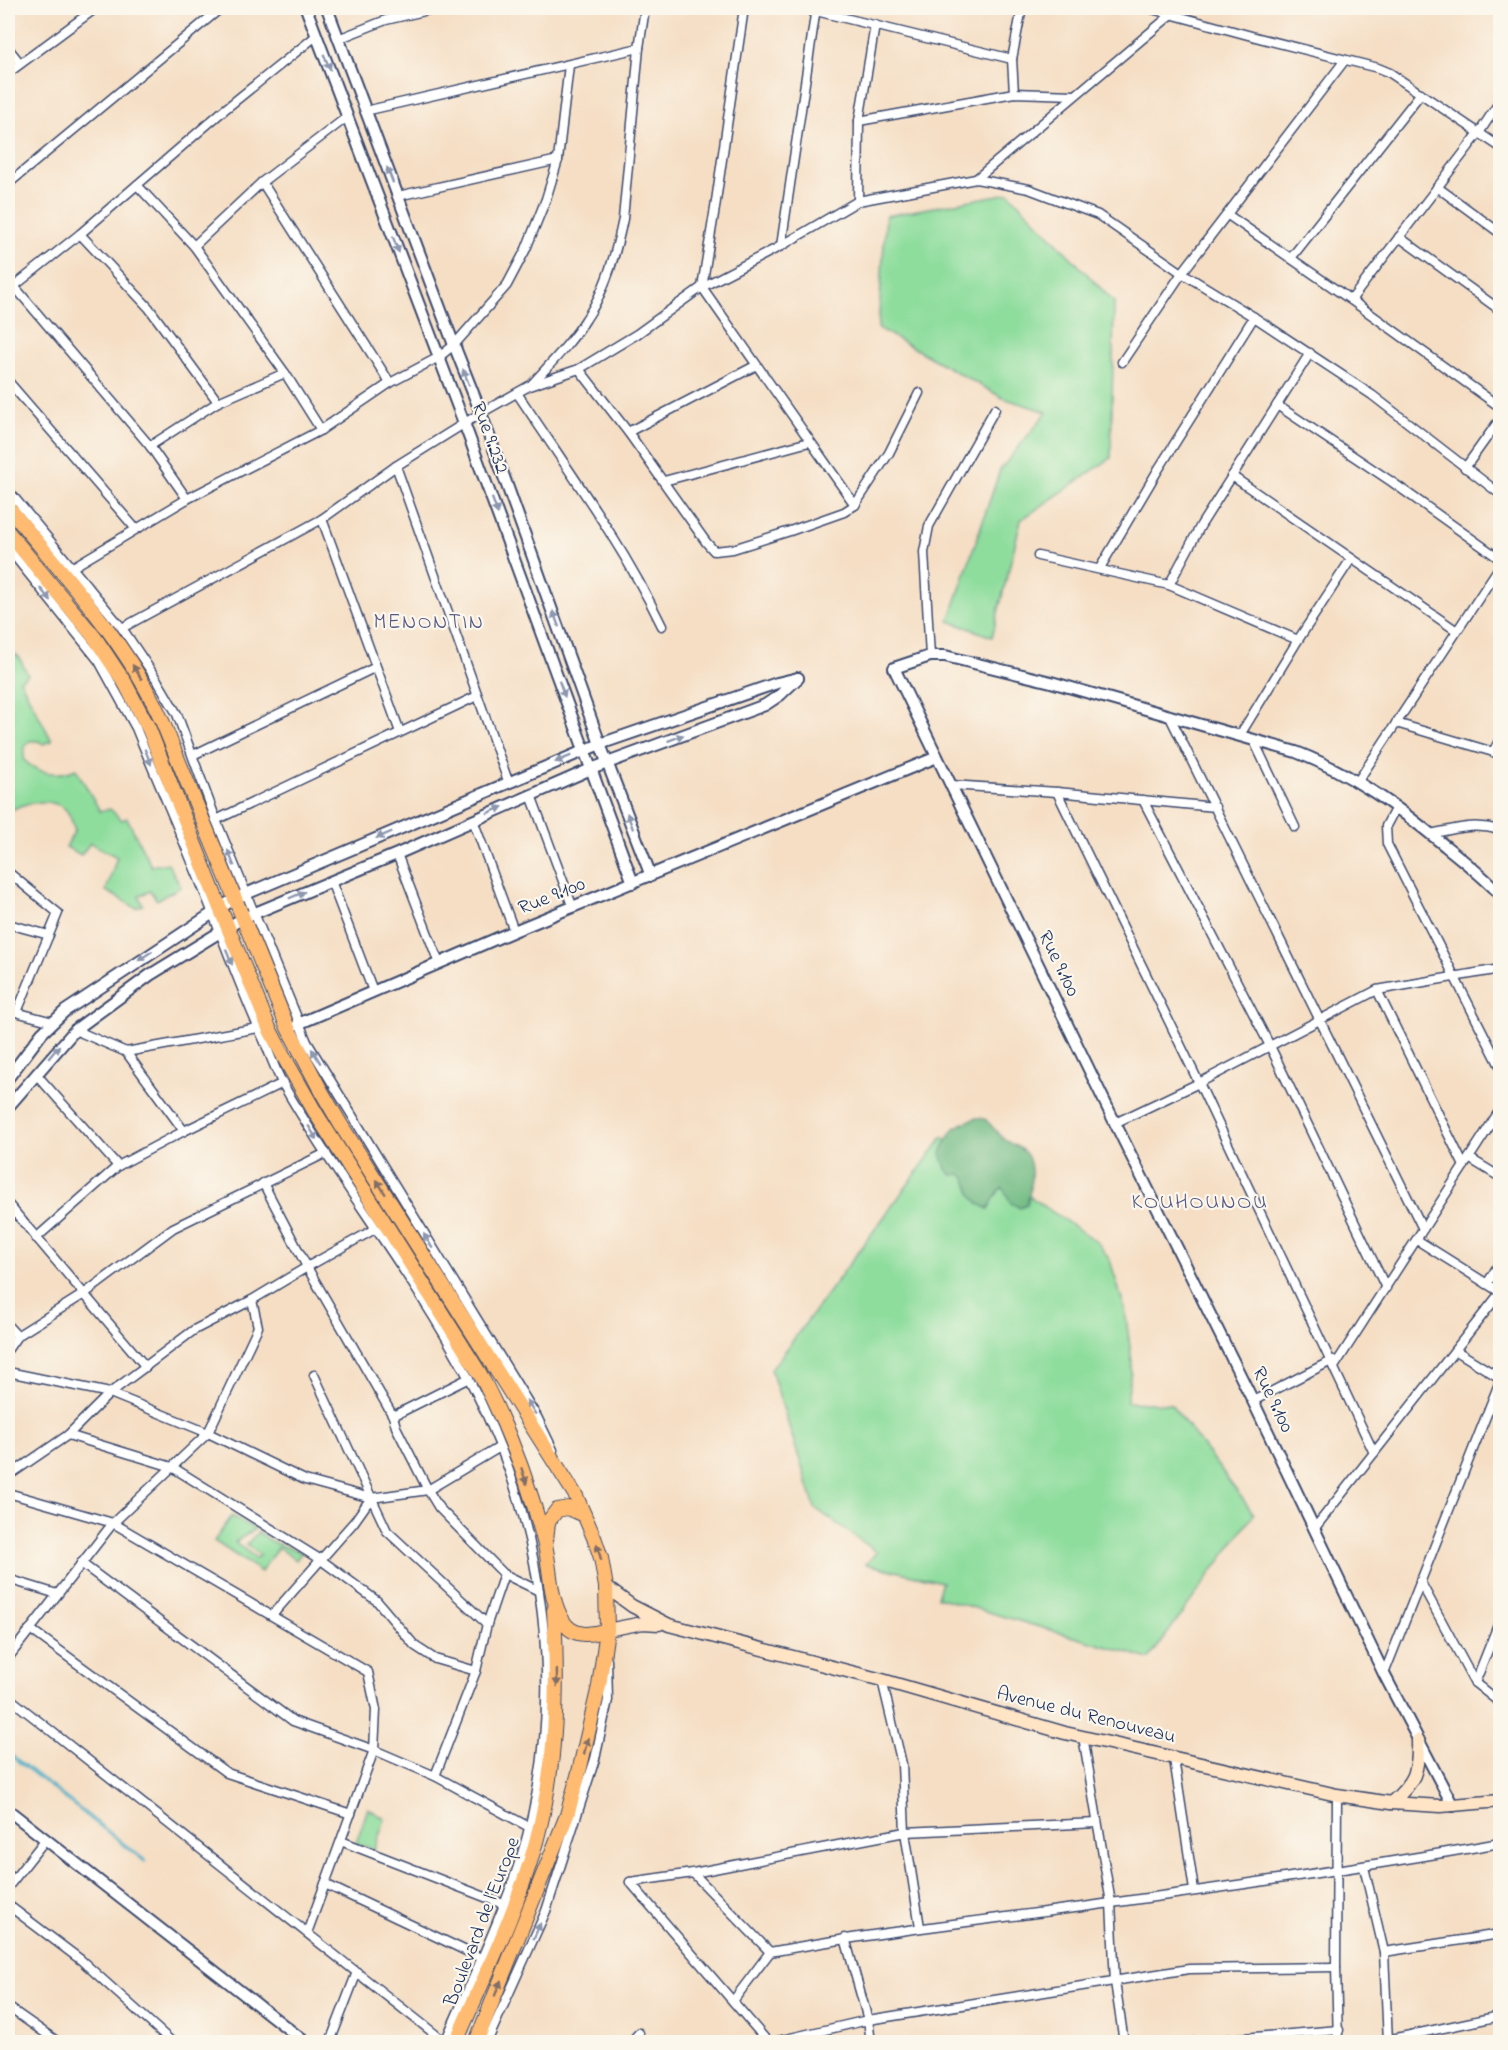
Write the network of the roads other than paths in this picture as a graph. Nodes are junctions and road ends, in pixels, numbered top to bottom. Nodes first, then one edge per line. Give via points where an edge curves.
1 (96, 8) edge
2 (221, 8) edge
3 (306, 8) edge
4 (327, 8) edge
5 (437, 8) edge
6 (645, 8) edge
7 (744, 8) edge
8 (1022, 8) edge
9 (1148, 8) edge
10 (816, 9) edge
11 (1172, 14) junction
12 (875, 25) junction
13 (316, 36) junction
14 (338, 39) junction
15 (8, 48) edge
16 (639, 48) junction
17 (1012, 59) junction
18 (1346, 60) junction
19 (20, 63) junction
20 (569, 66) junction
21 (8, 73) edge
22 (1014, 93) junction
23 (1421, 93) junction
24 (1074, 95) junction
25 (1500, 101) edge
26 (365, 111) junction
27 (347, 117) junction
28 (859, 121) junction
29 (1479, 133) junction
30 (1500, 147) edge
31 (558, 160) junction
32 (976, 178) junction
33 (262, 182) junction
34 (8, 184) edge
35 (137, 185) junction
36 (1437, 188) junction
37 (398, 196) junction
38 (858, 201) junction
39 (1228, 215) junction
40 (1500, 233) edge
41 (80, 234) junction
42 (1399, 237) junction
43 (194, 246) junction
44 (781, 246) junction
45 (1291, 258) junction
46 (1182, 273) junction
47 (10, 285) edge
48 (702, 287) junction
49 (1351, 300) junction
50 (1500, 310) edge
51 (1254, 317) junction
52 (453, 345) junction
53 (1310, 353) junction
54 (439, 357) junction
55 (1122, 362) dead end
56 (755, 366) junction
57 (579, 369) junction
58 (285, 373) junction
59 (8, 381) edge
60 (390, 383) junction
61 (529, 386) junction
62 (516, 393) junction
63 (919, 393) dead end
64 (218, 402) junction
65 (1277, 405) junction
66 (1500, 407) edge
67 (995, 409) dead end
68 (481, 413) junction
69 (1500, 419) edge
70 (464, 423) junction
71 (321, 430) junction
72 (628, 432) junction
73 (810, 442) junction
74 (150, 446) junction
75 (396, 466) junction
76 (1466, 468) junction
77 (1232, 476) junction
78 (664, 481) junction
79 (8, 490) edge
80 (1500, 494) edge
81 (188, 499) junction
82 (855, 505) junction
83 (8, 507) edge
84 (321, 519) junction
85 (135, 528) junction
86 (8, 532) edge
87 (8, 548) edge
88 (1038, 555) dead end
89 (1351, 559) junction
90 (1500, 559) edge
91 (1500, 566) edge
92 (73, 567) junction
93 (1100, 568) junction
94 (1169, 585) junction
95 (662, 626) dead end
96 (122, 628) junction
97 (1457, 631) junction
98 (1298, 640) junction
99 (930, 656) junction
100 (376, 667) junction
101 (477, 696) junction
102 (696, 710) junction
103 (1169, 715) junction
104 (1396, 723) junction
105 (702, 729) junction
106 (400, 732) junction
107 (1240, 735) junction
108 (1253, 739) junction
109 (1500, 739) edge
110 (600, 744) junction
111 (584, 751) junction
112 (1497, 753) edge
113 (193, 755) junction
114 (937, 757) junction
115 (608, 762) junction
116 (591, 769) junction
117 (1358, 781) junction
118 (508, 782) junction
119 (951, 785) junction
120 (1057, 792) junction
121 (531, 795) junction
122 (1143, 800) junction
123 (1215, 807) junction
124 (1396, 807) junction
125 (216, 820) junction
126 (473, 820) junction
127 (1295, 827) dead end
128 (1500, 830) edge
129 (1431, 834) junction
130 (397, 854) junction
131 (8, 872) edge
132 (651, 876) junction
133 (331, 880) junction
134 (633, 883) junction
135 (1500, 894) edge
136 (240, 897) junction
137 (573, 908) junction
138 (216, 911) junction
139 (248, 916) junction
140 (8, 924) edge
141 (224, 930) junction
142 (514, 931) junction
143 (49, 935) junction
144 (439, 963) junction
145 (1500, 969) edge
146 (1455, 977) junction
147 (1377, 990) junction
148 (373, 991) junction
149 (8, 1010) edge
150 (17, 1012) junction
151 (1320, 1019) junction
152 (53, 1022) junction
153 (298, 1024) junction
154 (258, 1028) junction
155 (75, 1030) junction
156 (1270, 1046) junction
157 (126, 1052) junction
158 (1500, 1066) edge
159 (36, 1074) junction
160 (8, 1078) edge
161 (283, 1083) junction
162 (1199, 1083) junction
163 (8, 1107) edge
164 (1500, 1110) edge
165 (1115, 1123) junction
166 (184, 1131) junction
167 (326, 1153) junction
168 (1467, 1162) junction
169 (118, 1166) junction
170 (1500, 1177) edge
171 (263, 1183) junction
172 (8, 1204) edge
173 (375, 1229) junction
174 (1423, 1229) junction
175 (36, 1238) junction
176 (1417, 1239) junction
177 (1500, 1262) edge
178 (307, 1267) junction
179 (1487, 1284) junction
180 (1386, 1288) junction
181 (1500, 1292) edge
182 (84, 1294) junction
183 (252, 1300) junction
184 (8, 1326) edge
185 (17, 1336) junction
186 (8, 1349) edge
187 (1455, 1350) junction
188 (1332, 1364) junction
189 (146, 1367) junction
190 (8, 1372) edge
191 (314, 1375) dead end
192 (469, 1378) junction
193 (1500, 1379) edge
194 (110, 1394) junction
195 (1253, 1401) junction
196 (393, 1416) junction
197 (208, 1433) junction
198 (68, 1435) junction
199 (500, 1448) junction
200 (1374, 1453) junction
201 (172, 1467) junction
202 (8, 1476) edge
203 (428, 1490) junction
204 (8, 1493) edge
205 (576, 1496) junction
206 (371, 1498) junction
207 (584, 1515) junction
208 (113, 1523) junction
209 (1314, 1529) junction
210 (546, 1547) junction
211 (321, 1560) junction
212 (81, 1563) junction
213 (504, 1574) junction
214 (8, 1580) edge
215 (1420, 1581) junction
216 (606, 1587) junction
217 (539, 1591) junction
218 (57, 1594) junction
219 (554, 1599) junction
220 (272, 1615) junction
221 (1500, 1620) edge
222 (488, 1624) junction
223 (669, 1625) junction
224 (30, 1629) junction
225 (607, 1630) junction
226 (605, 1647) junction
227 (8, 1658) edge
228 (476, 1671) junction
229 (1384, 1674) junction
230 (882, 1680) junction
231 (1475, 1683) junction
232 (8, 1697) edge
233 (1500, 1703) edge
234 (1083, 1736) junction
235 (1418, 1740) junction
236 (374, 1750) junction
237 (1174, 1759) junction
238 (435, 1776) junction
239 (1337, 1796) junction
240 (1500, 1801) edge
241 (1391, 1803) junction
242 (1453, 1806) junction
243 (8, 1810) edge
244 (351, 1814) junction
245 (1097, 1823) junction
246 (528, 1827) junction
247 (905, 1832) junction
248 (45, 1840) junction
249 (341, 1841) junction
250 (1500, 1843) edge
251 (1364, 1867) junction
252 (1337, 1870) junction
253 (693, 1873) junction
254 (325, 1884) junction
255 (8, 1887) edge
256 (1194, 1890) junction
257 (1111, 1903) junction
258 (503, 1904) junction
259 (8, 1905) edge
260 (920, 1927) junction
261 (307, 1932) junction
262 (1500, 1934) edge
263 (845, 1938) junction
264 (770, 1952) junction
265 (1384, 1952) junction
266 (481, 1958) junction
267 (1336, 1967) junction
268 (357, 1972) junction
269 (1115, 1982) junction
270 (733, 2001) junction
271 (8, 2007) edge
272 (1500, 2016) edge
273 (868, 2020) junction
274 (1339, 2030) junction
275 (639, 2032) dead end
276 (1209, 2041) edge
277 (1388, 2041) edge
278 (449, 2042) edge
279 (774, 2042) edge
280 (58, 2043) edge
281 (172, 2043) edge
282 (305, 2043) edge
283 (330, 2043) edge
284 (476, 2043) edge
285 (487, 2043) edge
286 (631, 2043) edge
287 (870, 2043) edge
288 (1124, 2043) edge
289 (1194, 2043) edge
290 (1338, 2043) edge

1 - 19 street
2 - 34 street
3 - 13 street, Rue 9.232
4 - 14 street, Rue 9.232
5 - 14 street via 386,20
6 - 16 street
7 - 48 street
8 - 17 street
9 - 11 street
10 - 12 street
10 - 44 street
11 - 18 street
11 - 24 street
12 - 17 street
12 - 28 street
13 -> 27 street, Rue 9.232
13 - 35 street
14 - 26 street, Rue 9.232
15 - 19 street
16 - 20 street
16 - 61 street via 623,219 608,275 587,318
17 - 22 street
18 - 23 street via 1390,73
18 - 39 street
19 - 21 street
20 - 26 street
20 - 31 street
22 - 24 street
22 - 28 street
23 - 29 street
23 - 45 street
24 - 32 street
25 - 29 street
37 -> 26 street, Rue 9.232
27 - 33 street
27 -> 54 street, Rue 9.232
28 - 38 street
29 - 30 street
29 - 36 street
31 - 37 street
31 - 52 street via 518,267 507,285
32 - 38 street
32 - 46 street via 1029,189 1098,215
33 - 43 street
33 - 60 street
35 - 41 street
35 - 43 street
36 - 40 street
36 - 42 street
37 - 52 street, Rue 9.232
38 - 44 street
39 - 45 street
39 - 46 street
41 - 47 street
41 - 64 street via 148,308
42 - 49 street
42 - 50 street
43 - 58 street
44 - 48 street
45 - 49 street
46 - 51 street
46 - 55 street
47 - 74 street
48 - 56 street
48 - 57 street via 637,334
49 - 66 street
51 - 53 street
51 - 93 street
52 - 54 street
68 -> 52 street, Rue 9.232
53 - 65 street
53 - 76 street
54 - 60 street
54 - 70 street, Rue 9.232
56 - 72 street
56 - 73 street
57 - 61 street
57 - 72 street
58 - 64 street
58 - 71 street
59 - 85 street
60 - 71 street
61 - 62 street
62 - 68 street
62 - 95 street via 624,553
63 - 82 street via 889,453
64 - 74 street
65 - 77 street
65 - 90 street
67 - 99 street via 929,525 924,562
68 - 70 street
110 -> 68 street, Rue 9.232
69 - 76 street
70 - 75 street
70 -> 111 street, Rue 9.232
71 - 81 street
72 - 78 street
73 - 78 street
73 - 82 street
74 - 81 street
75 - 84 street
75 - 101 street
76 - 80 street
77 - 89 street
77 - 94 street
78 - 82 street via 714,550 733,549 790,531
79 - 92 street
81 - 85 street
136 -> 83 highway, Boulevard de l’Europe via 141,676
84 - 96 street
84 - 100 street
85 - 92 street
86 - 138 highway via 94,638 125,683 149,729
87 -> 138 street via 111,681 136,728
88 - 93 street
89 - 97 street
89 - 98 street
91 - 97 street
92 - 96 street
93 - 94 street
94 - 98 street
96 - 113 street via 177,714
97 - 104 street
98 - 107 street
99 - 103 street via 977,663
99 - 114 street via 894,668
100 - 106 street
100 - 113 street
101 - 106 street
101 - 118 street
102 - 105 street
102 - 105 street via 798,678 765,705
102 - 110 street
103 - 107 street
103 - 123 street
104 - 112 street
104 - 117 street
115 -> 105 street
106 - 125 street
107 - 108 street
108 - 117 street via 1313,759
108 - 127 street
109 - 112 street
110 - 111 street
110 - 115 street, Rue 9.232
111 - 116 street, Rue 9.232
111 -> 118 street
113 - 125 street
114 - 119 street, Rue 9.100
114 - 132 street, Rue 9.100
115 - 116 street
132 -> 115 street, Rue 9.232
116 - 121 street
116 - 134 street, Rue 9.232
117 - 124 street
118 -> 136 street
119 - 120 street
119 - 165 street, Rue 9.100
120 - 122 street
120 - 162 street
126 -> 121 street
121 - 137 street
122 - 123 street
122 - 156 street
123 - 151 street
124 - 129 street
124 - 146 street via 1386,826 1387,844
136 -> 125 street
126 - 130 street
126 - 142 street
128 - 129 street via 1470,825
129 - 135 street
130 - 133 street
130 - 144 street
131 - 143 street via 57,910
132 - 134 street, Rue 9.100
139 -> 133 street
133 - 148 street
134 - 137 street, Rue 9.100
136 - 138 street
136 - 139 highway, Boulevard de l’Europe
137 - 142 street, Rue 9.100
138 - 141 highway
138 -> 152 street via 110,979
139 - 141 street
139 - 153 street
205 -> 139 highway, Boulevard de l’Europe via 320,1089 288,1028
140 - 143 street
141 -> 154 street
141 - 155 street via 150,975
141 -> 210 highway via 300,1086 480,1374 519,1459
142 - 144 street, Rue 9.100
143 - 150 street
144 - 148 street, Rue 9.100
145 - 146 street
146 - 147 street
146 - 158 street
147 - 151 street
147 - 168 street
148 - 153 street, Rue 9.100
149 - 150 street
150 - 152 street
151 - 156 street
151 - 174 street
152 - 160 street
205 -> 153 street via 537,1418
154 - 157 street
154 - 161 street
155 - 157 street
159 -> 155 street
156 - 162 street
156 - 180 street
157 - 166 street
159 - 163 street
159 - 169 street
161 - 166 street
161 -> 167 street
162 - 165 street
162 - 188 street
164 - 168 street
165 - 195 street, Rue 9.100
166 - 169 street
167 - 171 street
167 - 173 street
168 - 170 street
168 - 174 street
169 - 175 street
171 - 178 street
171 - 182 street via 172,1228
172 - 175 street
173 - 178 street
173 - 192 street
174 - 176 street
175 - 182 street
176 - 179 street
176 - 180 street
177 - 179 street
178 - 183 street
178 - 196 street
179 - 181 street
180 - 188 street
181 - 187 street
182 - 185 street
182 - 189 street
183 - 189 street via 194,1330
183 - 197 street via 258,1327
184 - 185 street
185 - 186 street
187 - 193 street
187 - 200 street
188 - 195 street
188 - 200 street
189 - 194 street
190 - 194 street
191 - 206 street
192 - 196 street
192 - 199 street
193 - 215 street
194 - 197 street
194 - 198 street
195 - 209 street, Rue 9.100
196 - 203 street
197 - 201 street
197 - 206 street via 305,1480
198 - 201 street
198 - 202 street
199 - 203 street
199 - 217 street via 519,1497
200 - 209 street
201 - 208 street
201 - 211 street
203 - 206 street
203 - 213 street via 439,1508
204 - 208 street
205 - 207 highway, Boulevard de l’Europe
206 - 211 street
206 - 222 street via 387,1531
207 - 210 highway via 568,1508 557,1510 548,1522
216 -> 207 highway, Boulevard de l’Europe via 601,1558
208 - 212 street
208 - 220 street
209 - 229 street, Rue 9.100
210 - 219 highway
211 - 220 street
211 - 228 street via 377,1601 415,1646 435,1659
212 - 218 street
212 - 236 street via 293,1721
213 - 217 street
213 - 222 street
214 - 218 street
215 - 229 street
215 - 231 street
216 - 223 main road, Avenue du Renouveau
216 - 225 highway, Boulevard de l’Europe
217 - 246 street via 545,1700 539,1775
218 - 224 street
219 - 225 highway via 563,1621 573,1631 580,1635
219 -> 278 highway, Boulevard de l’Europe via 557,1709 552,1763 537,1841 522,1886
220 - 236 street via 368,1672 376,1710
221 - 231 street
222 - 228 street
223 - 225 main road, Avenue du Renouveau via 643,1623
223 - 230 main road, Avenue du Renouveau
224 - 227 street
224 - 244 street via 226,1773
225 - 226 highway, Boulevard de l’Europe
284 -> 226 highway, Boulevard de l’Europe via 567,1815 590,1730
285 -> 226 street via 546,1911 595,1759 608,1700
228 - 238 street
229 - 235 street, Rue 9.100
230 - 234 main road, Avenue du Renouveau
230 - 247 street via 902,1764
231 - 233 street
232 - 261 street
234 - 237 main road, Avenue du Renouveau
234 - 245 street
235 - 241 main road via 1415,1775 1404,1793
235 - 242 street, Rue 9.100
236 - 238 street
236 - 244 street
237 - 239 main road, Avenue du Renouveau
237 - 256 street
238 - 246 street
239 - 241 main road, Avenue du Renouveau
239 - 252 street
240 - 242 main road, Avenue du Renouveau
241 - 242 main road, Avenue du Renouveau
243 - 248 street
244 - 249 street
245 - 247 street
245 - 257 street
246 - 258 street
247 - 253 street
247 - 260 street
248 - 255 street
248 - 282 street
249 - 254 street
249 - 258 street
250 - 251 street
251 - 252 street
251 - 265 street
252 - 256 street
252 - 267 street
253 - 264 street
253 - 270 street via 630,1882
254 - 261 street
254 - 266 street
256 - 257 street
257 - 260 street
257 - 269 street
258 - 266 street
259 - 281 street via 81,1960
260 - 263 street
261 - 268 street
262 - 265 street
263 - 264 street
263 - 273 street
264 - 270 street
265 - 277 street
266 - 278 street
267 - 269 street via 1189,1970
267 - 274 street
268 - 278 street
268 - 283 street
269 - 273 street
269 - 288 street
270 - 279 street
271 - 280 street
272 - 277 street
273 - 279 street
273 - 287 street
274 - 276 street
274 - 290 street
275 - 286 street
276 - 289 street

